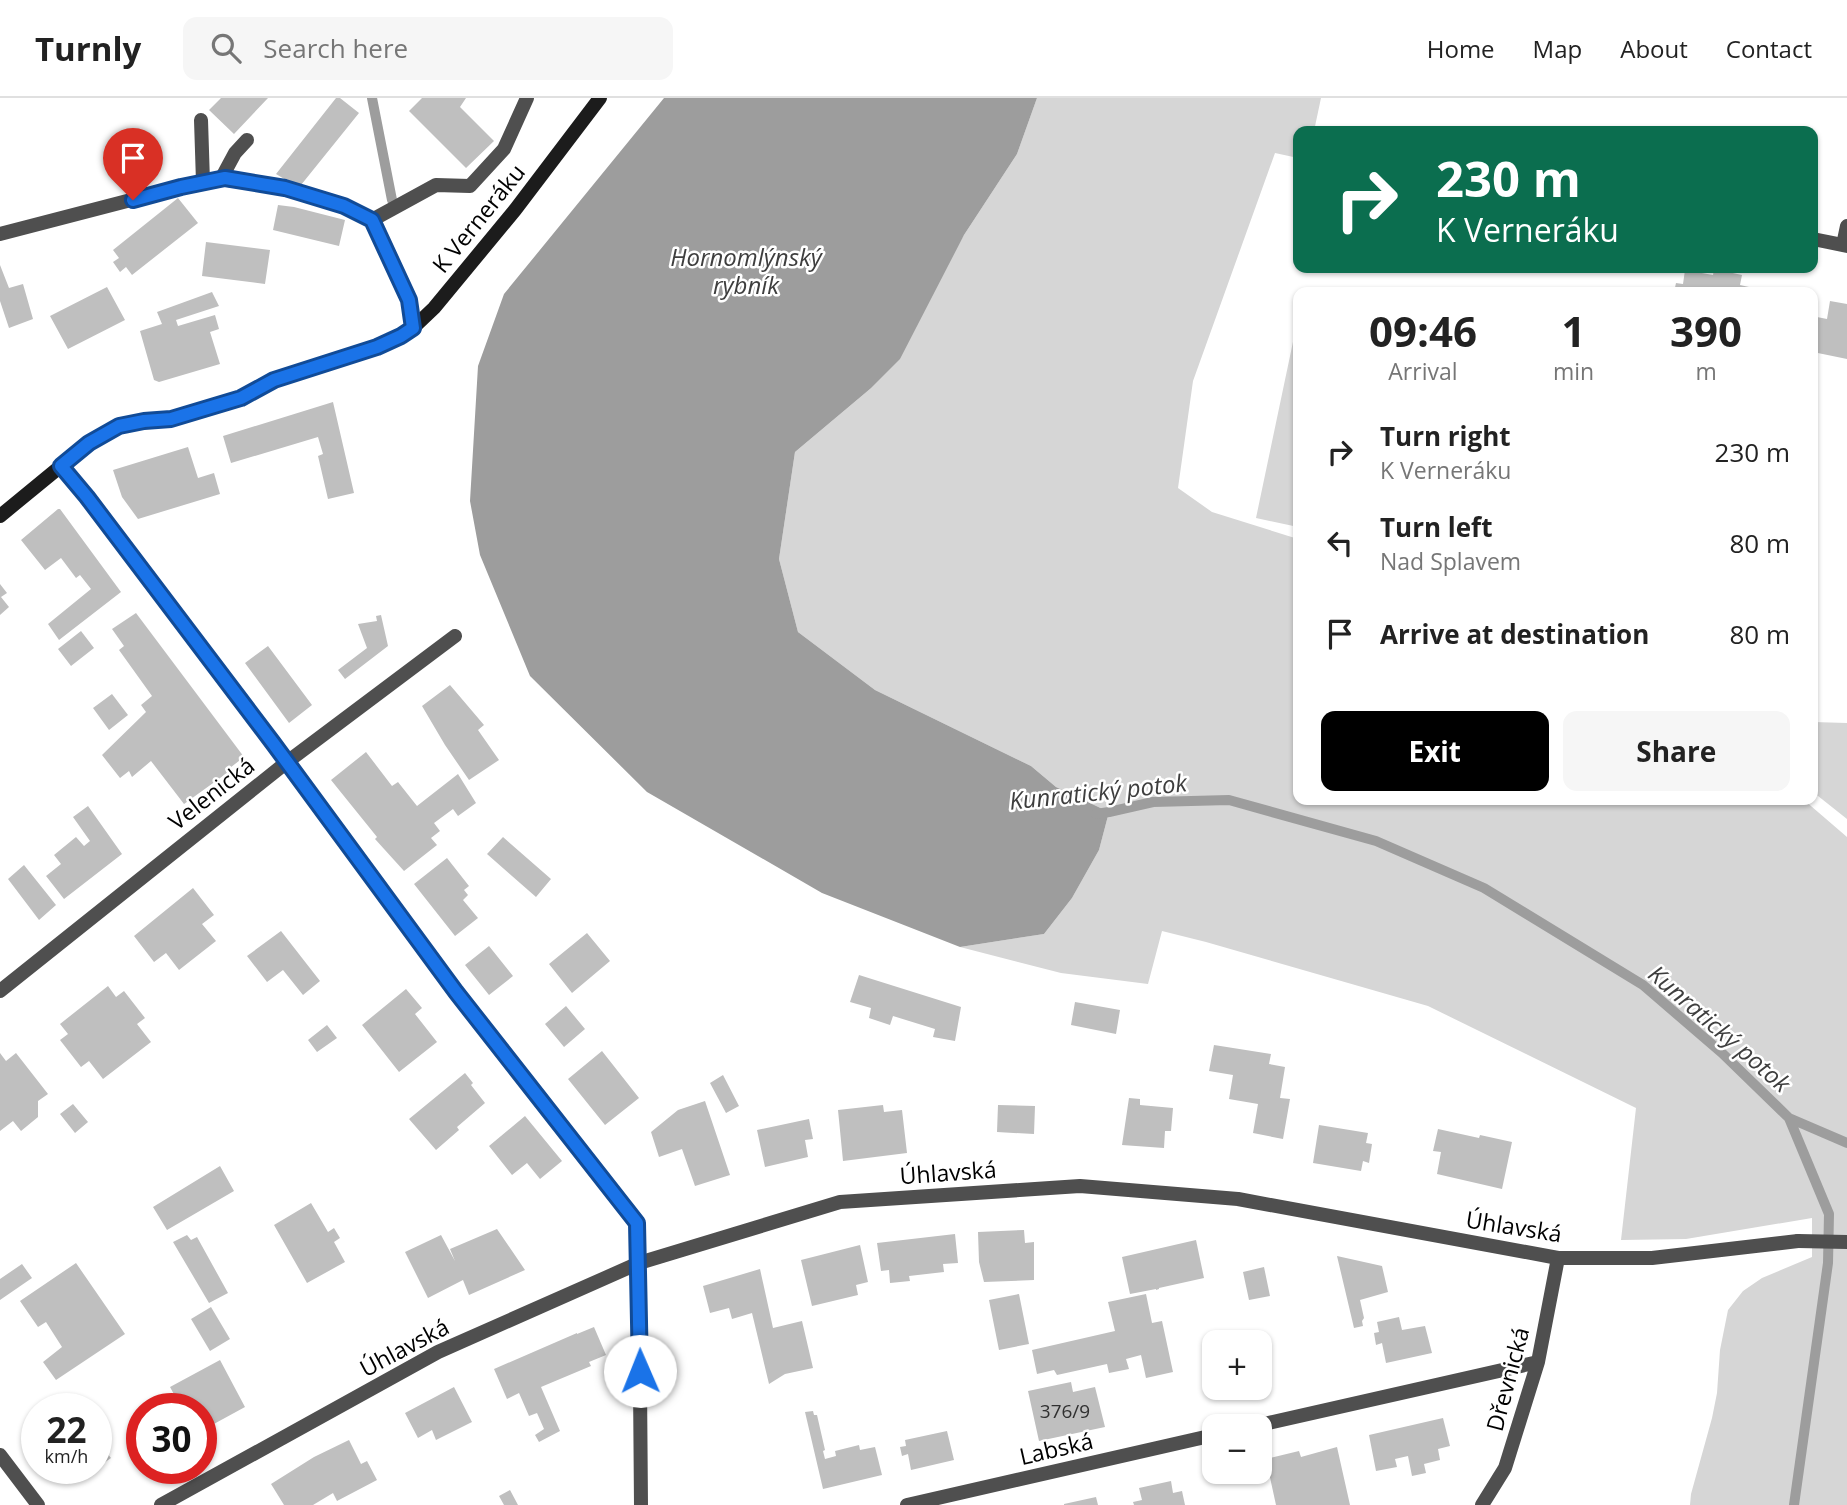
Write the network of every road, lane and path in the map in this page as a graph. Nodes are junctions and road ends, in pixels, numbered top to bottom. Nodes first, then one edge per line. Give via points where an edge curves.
1 (527, 98) edge
2 (600, 98) edge
3 (201, 120) dead end
4 (247, 141) dead end
5 (221, 179) junction
6 (203, 183) junction
7 (372, 220) junction
8 (1847, 226) edge
9 (0, 234) edge
10 (1818, 240) edge
11 (1845, 246) edge
12 (413, 328) junction
13 (61, 466) junction
14 (0, 516) edge
15 (455, 636) dead end
16 (287, 762) junction
17 (0, 991) edge
18 (1847, 1242) edge
19 (1558, 1258) junction
20 (639, 1263) junction
21 (1538, 1362) junction
22 (1272, 1422) edge
23 (1202, 1438) edge
24 (0, 1455) edge
25 (37, 1505) edge
26 (161, 1505) edge
27 (640, 1505) edge
28 (907, 1505) edge
29 (1482, 1505) edge

1 - 7 street via 504,149 470,186 436,185
2 - 12 street, K Verneráku via 515,210
3 - 6 street
4 - 5 street
5 - 6 street
5 - 7 street via 285,188
6 - 9 street
7 - 12 street via 409,300
8 - 11 street
10 - 11 street
12 - 13 street, K Verneráku via 377,347 274,380 241,398 171,419 119,426
13 - 14 street, K Verneráku
13 - 16 street
15 - 16 street, Velenická
16 - 17 street, Velenická
16 - 20 street via 456,992 637,1223
18 - 19 street, Úhlavská via 1798,1241 1653,1258
19 - 20 street, Úhlavská via 1238,1199 1080,1186 840,1202
19 - 21 street, Dřevnická
20 - 26 street, Úhlavská via 438,1352
20 - 27 street
21 - 22 street
21 - 29 street, Dřevnická via 1505,1468
23 - 28 street, Labská
24 - 25 street

